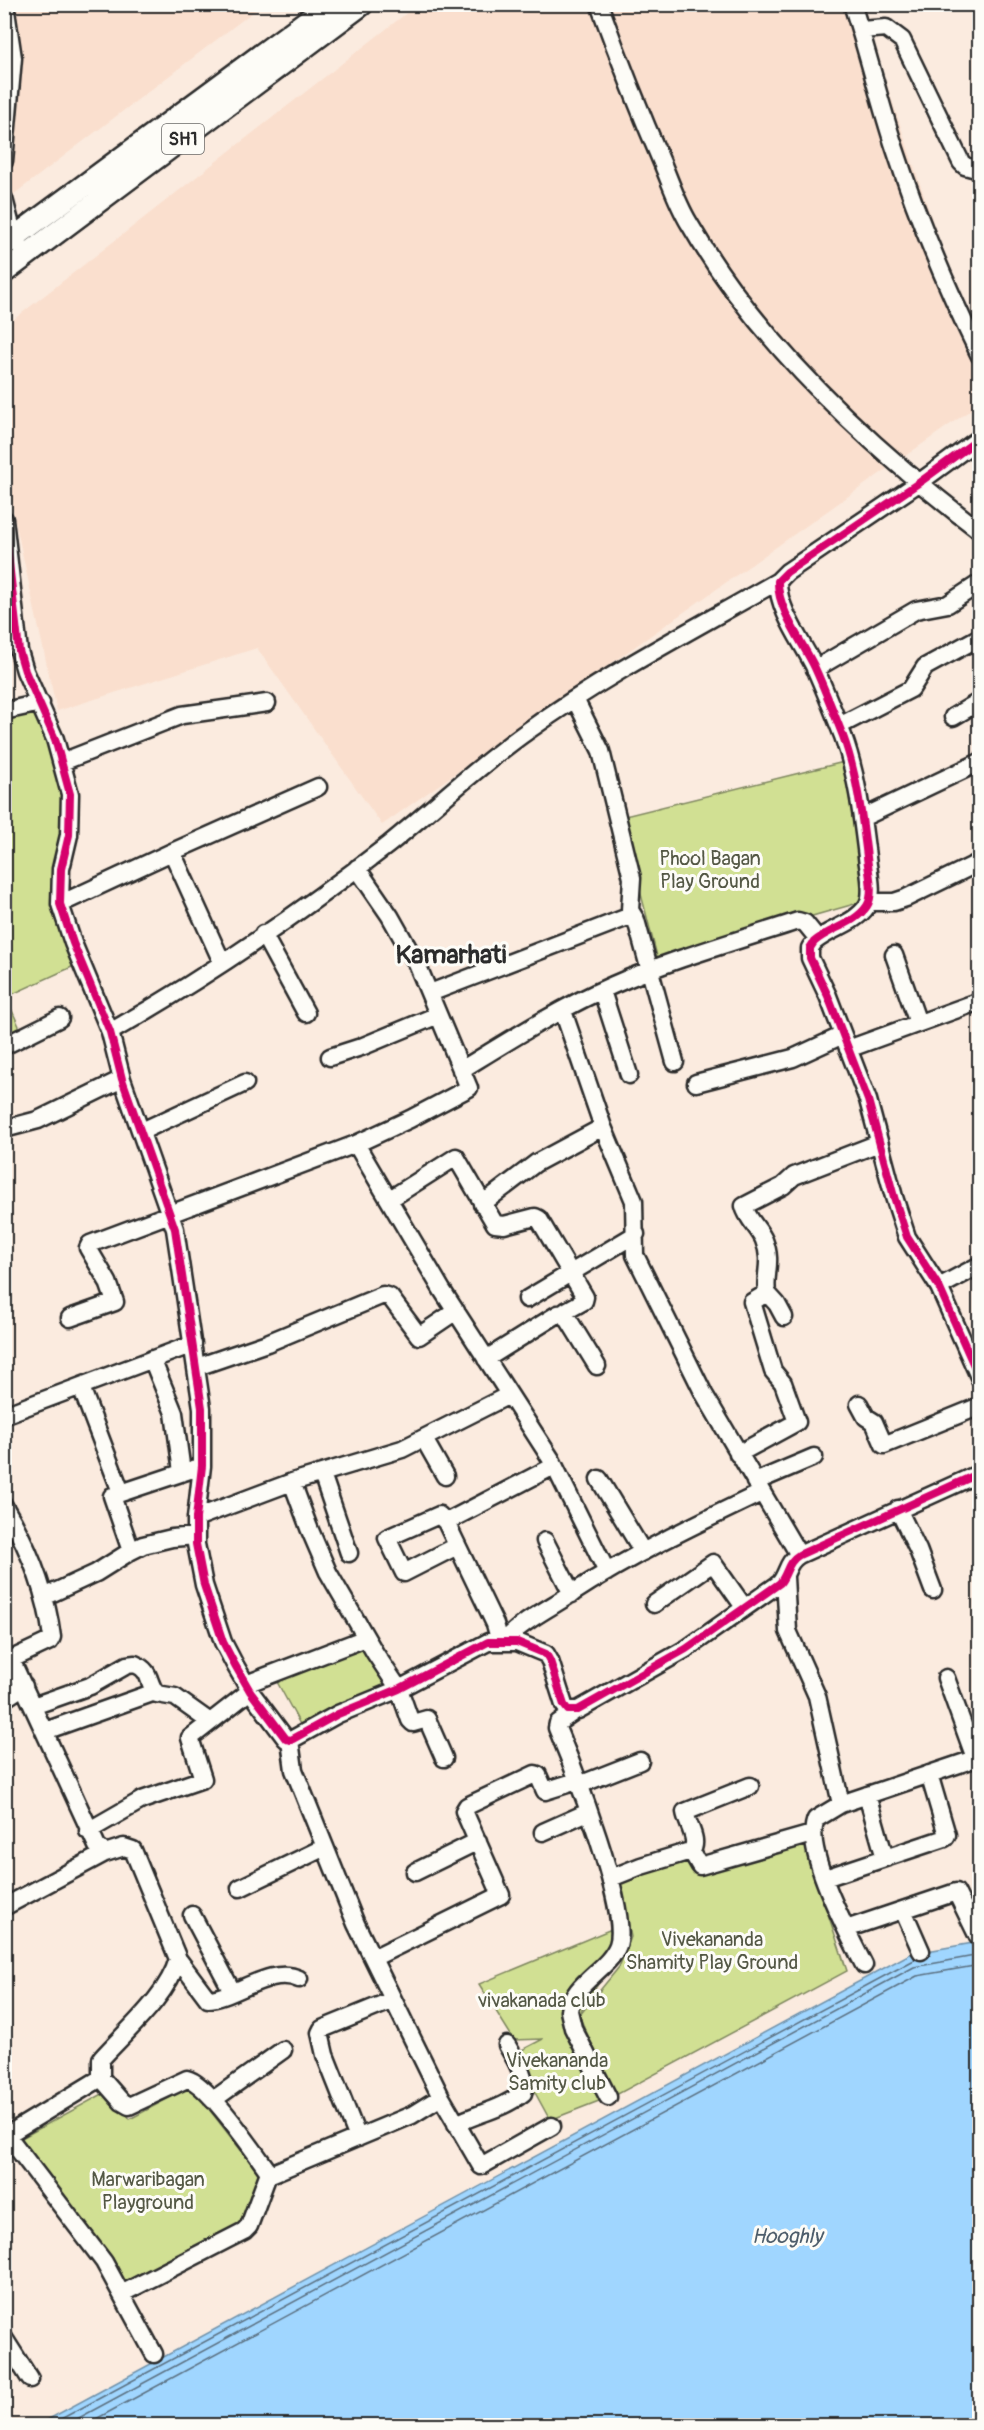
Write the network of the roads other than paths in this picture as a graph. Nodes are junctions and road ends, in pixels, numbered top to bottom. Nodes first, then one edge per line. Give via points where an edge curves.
1 (5, 4) edge
2 (330, 4) edge
3 (362, 4) edge
4 (599, 4) edge
5 (852, 4) edge
6 (861, 30) junction
7 (4, 161) edge
8 (980, 170) edge
9 (4, 199) edge
10 (9, 241) edge
11 (27, 256) junction
12 (4, 272) edge
13 (980, 356) edge
14 (980, 438) edge
15 (920, 482) junction
16 (4, 519) edge
17 (980, 531) edge
18 (778, 581) junction
19 (980, 583) edge
20 (980, 637) edge
21 (12, 652) edge
22 (815, 669) junction
23 (574, 699) junction
24 (980, 701) edge
25 (41, 703) junction
26 (267, 703) dead end
27 (4, 711) edge
28 (953, 717) dead end
29 (839, 726) junction
30 (62, 762) junction
31 (980, 762) edge
32 (318, 787) dead end
33 (862, 818) junction
34 (172, 852) junction
35 (980, 861) edge
36 (357, 868) junction
37 (869, 902) junction
38 (60, 904) junction
39 (633, 915) junction
40 (263, 934) junction
41 (818, 939) junction
42 (894, 955) dead end
43 (222, 962) junction
44 (651, 970) junction
45 (602, 991) junction
46 (430, 993) junction
47 (980, 1001) edge
48 (563, 1011) junction
49 (306, 1013) dead end
50 (438, 1015) junction
51 (60, 1018) dead end
52 (918, 1023) junction
53 (110, 1032) junction
54 (845, 1042) junction
55 (4, 1046) edge
56 (330, 1057) dead end
57 (675, 1062) dead end
58 (461, 1070) junction
59 (629, 1075) dead end
60 (122, 1079) junction
61 (244, 1083) dead end
62 (696, 1083) dead end
63 (603, 1127) junction
64 (5, 1128) edge
65 (142, 1131) junction
66 (879, 1143) junction
67 (356, 1144) junction
68 (390, 1199) junction
69 (482, 1204) junction
70 (171, 1215) junction
71 (636, 1234) junction
72 (980, 1265) edge
73 (571, 1273) junction
74 (939, 1287) junction
75 (767, 1293) junction
76 (527, 1299) dead end
77 (456, 1311) junction
78 (565, 1313) junction
79 (784, 1317) dead end
80 (70, 1318) dead end
81 (193, 1344) junction
82 (152, 1359) junction
83 (486, 1359) junction
84 (597, 1366) dead end
85 (197, 1367) junction
86 (980, 1379) edge
87 (81, 1388) junction
88 (509, 1395) junction
89 (859, 1404) dead end
90 (980, 1406) edge
91 (4, 1415) edge
92 (424, 1438) junction
93 (738, 1454) junction
94 (814, 1457) dead end
95 (202, 1466) junction
96 (554, 1466) junction
97 (182, 1472) junction
98 (980, 1473) edge
99 (322, 1474) junction
100 (445, 1476) dead end
101 (599, 1479) dead end
102 (292, 1482) junction
103 (758, 1488) junction
104 (121, 1492) junction
105 (4, 1506) edge
106 (898, 1509) junction
107 (196, 1518) junction
108 (446, 1521) junction
109 (196, 1536) junction
110 (545, 1540) dead end
111 (457, 1546) junction
112 (131, 1551) junction
113 (643, 1552) junction
114 (349, 1553) dead end
115 (799, 1555) junction
116 (607, 1572) junction
117 (785, 1577) junction
118 (933, 1590) dead end
119 (572, 1594) junction
120 (44, 1597) junction
121 (654, 1604) dead end
122 (744, 1606) junction
123 (366, 1638) junction
124 (502, 1642) junction
125 (945, 1678) dead end
126 (24, 1686) junction
127 (248, 1687) junction
128 (399, 1689) junction
129 (155, 1692) junction
130 (4, 1698) edge
131 (33, 1706) junction
132 (575, 1711) junction
133 (210, 1722) junction
134 (45, 1731) junction
135 (290, 1740) junction
136 (977, 1757) edge
137 (444, 1758) dead end
138 (640, 1761) dead end
139 (929, 1774) junction
140 (578, 1783) junction
141 (750, 1786) dead end
142 (867, 1795) junction
143 (841, 1804) junction
144 (588, 1812) junction
145 (88, 1831) junction
146 (543, 1832) dead end
147 (812, 1834) junction
148 (478, 1841) junction
149 (325, 1847) junction
150 (691, 1852) junction
151 (105, 1853) junction
152 (885, 1858) junction
153 (415, 1872) dead end
154 (611, 1878) junction
155 (825, 1878) junction
156 (240, 1888) dead end
157 (7, 1900) edge
158 (903, 1910) junction
159 (192, 1916) dead end
160 (846, 1929) junction
161 (978, 1937) dead end
162 (921, 1951) dead end
163 (373, 1958) junction
164 (178, 1959) junction
165 (864, 1965) dead end
166 (299, 1979) dead end
167 (232, 1991) junction
168 (393, 2000) junction
169 (507, 2045) dead end
170 (284, 2050) dead end
171 (101, 2078) junction
172 (441, 2097) junction
173 (608, 2097) dead end
174 (213, 2100) junction
175 (456, 2124) junction
176 (552, 2126) dead end
177 (6, 2133) edge
178 (358, 2138) junction
179 (269, 2172) junction
180 (123, 2293) junction
181 (4, 2338) edge
182 (154, 2354) dead end
183 (30, 2379) dead end

1 - 7 street via 13,58
2 - 10 main road, SH1
3 - 11 main road, SH1
4 - 15 street via 647,129 688,221 724,277 780,350
5 - 6 street
6 - 8 street via 886,28 902,40 961,162
6 - 13 street via 894,147 924,231
9 - 10 street
10 - 11 street
11 - 12 main road, SH1
14 - 15 street
15 - 17 street
15 - 18 street
16 - 21 street
18 - 22 street via 779,596
18 - 23 street
19 - 22 street via 948,604 916,610
20 - 29 street via 925,667 911,689
21 - 25 street
22 - 29 street
23 - 36 street via 506,747
23 - 39 street via 601,751 632,878
24 - 28 street
25 - 27 street
25 - 30 street
26 - 30 street via 182,715
29 - 33 street
30 - 38 street via 71,809 61,869
31 - 33 street
32 - 34 street
33 - 37 street
34 - 38 street
34 - 43 street
35 - 37 street via 906,898
36 - 40 street
36 - 46 street via 390,916
37 - 41 street via 858,915
38 - 53 street
39 - 44 street
39 - 46 street
40 - 43 street
40 - 49 street
41 - 44 street via 805,923 798,921
41 - 54 street via 809,954
42 - 52 street
43 - 53 street
44 - 45 street
44 - 57 street
45 - 48 street
45 - 59 street
46 - 50 street
47 - 52 street
48 - 58 street
48 - 63 street
50 - 56 street
50 - 58 street
51 - 55 street
52 - 54 street
53 - 60 street
54 - 62 street
54 - 66 street via 868,1100
58 - 67 street via 467,1089
60 - 64 street via 38,1120
60 - 65 street
61 - 65 street
63 - 69 street via 536,1163
63 - 71 street via 634,1201
65 - 70 street
66 - 74 street via 908,1237
66 - 75 street via 794,1176 745,1204 744,1209 766,1247 770,1272 765,1280
67 - 68 street
67 - 70 street
68 - 69 street via 454,1157
68 - 77 street
69 - 73 street via 498,1225 539,1219
70 - 80 street via 88,1246 116,1301
70 - 81 street
71 - 73 street
71 - 93 street via 635,1255
72 - 74 street
73 - 76 street
73 - 78 street via 585,1299
74 - 86 street
75 - 79 street
75 - 93 street via 752,1302 773,1371 784,1387 797,1422
77 - 83 street
77 - 85 street via 419,1336 390,1297 383,1295
78 - 83 street
78 - 84 street
81 - 82 street
81 - 85 street
82 - 87 street
82 - 97 street via 174,1413
83 - 88 street
85 - 95 street
87 - 91 street
87 - 104 street
88 - 92 street
88 - 96 street
89 - 90 street via 874,1422 884,1445
92 - 99 street via 402,1449
92 - 100 street
93 - 103 street
94 - 103 street
95 - 97 street
95 - 107 street
96 - 108 street
96 - 116 street
97 - 104 street
98 - 106 street
99 - 102 street
99 - 114 street
101 - 113 street
102 - 107 street
102 - 123 street via 328,1572
103 - 113 street
103 - 115 street
104 - 112 street via 111,1498
105 - 120 street via 28,1551
106 - 115 street
106 - 118 street
107 - 109 street
108 - 111 street
108 - 111 street via 439,1515 387,1539 404,1573
109 - 112 street via 161,1540
109 - 127 street via 213,1614 223,1642
110 - 119 street
111 - 124 street
112 - 120 street via 96,1573
113 - 116 street
115 - 117 street via 790,1562
116 - 119 street
117 - 122 street
117 - 143 street via 788,1631 817,1696
119 - 124 street
120 - 126 street via 52,1637 15,1658 14,1666
121 - 122 street via 713,1563
122 - 132 street via 686,1649
123 - 127 street
123 - 128 street
124 - 128 street via 478,1646
124 - 132 street via 524,1644 548,1656 564,1706
125 - 136 street
126 - 130 street
126 - 131 street
127 - 133 street
127 - 135 street
128 - 135 street via 338,1714
128 - 137 street via 410,1720 413,1723 427,1719
129 - 131 street via 148,1672 132,1664 90,1686
129 - 133 street via 175,1697
129 - 134 street
131 - 134 street
132 - 140 street via 557,1728
133 - 145 street via 190,1740 203,1779 142,1800
134 - 145 street
135 - 149 street via 294,1770
136 - 139 street
138 - 140 street
139 - 142 street
139 - 152 street via 947,1837
140 - 144 street
140 - 148 street via 545,1791 535,1774 467,1806 464,1811
141 - 150 street via 685,1812 695,1840
142 - 143 street
142 - 152 street
143 - 147 street via 818,1816
144 - 146 street
144 - 154 street
145 - 151 street
147 - 150 street via 700,1866
147 - 155 street
148 - 153 street
148 - 163 street via 501,1891 499,1897
149 - 156 street
149 - 163 street
150 - 154 street
151 - 157 street
151 - 164 street via 124,1847 133,1850
152 - 155 street
154 - 173 street via 619,1942 578,1992 568,2011
155 - 160 street
158 - 160 street
158 - 161 street via 958,1892
158 - 162 street
159 - 167 street
160 - 165 street
163 - 168 street
164 - 167 street via 208,1999
164 - 171 street via 171,1979 100,2059
166 - 167 street via 267,1979
168 - 172 street
168 - 178 street via 320,2032 325,2055
169 - 175 street via 522,2074 523,2093 497,2109
170 - 174 street
171 - 174 street via 129,2106 187,2079 195,2081
171 - 177 street
172 - 175 street
172 - 178 street via 412,2115
174 - 179 street
175 - 176 street via 481,2166
177 - 180 street via 82,2231
178 - 179 street via 276,2173
179 - 180 street via 244,2231
180 - 182 street
181 - 183 street

